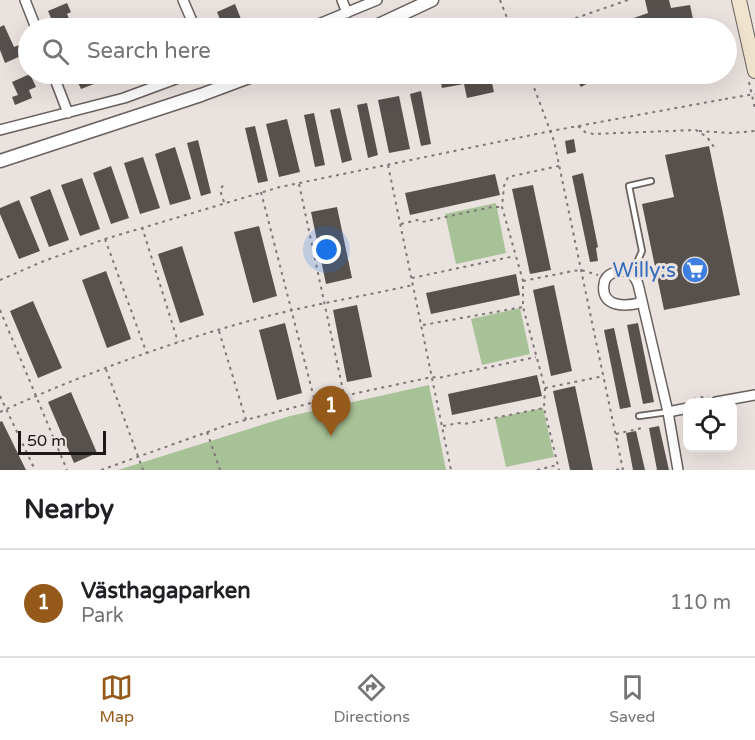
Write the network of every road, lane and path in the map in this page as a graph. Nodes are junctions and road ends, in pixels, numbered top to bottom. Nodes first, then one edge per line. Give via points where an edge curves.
1 (25, 0) edge
2 (183, 0) edge
3 (342, 0) edge
4 (377, 0) edge
5 (432, 0) edge
6 (500, 0) edge
7 (628, 0) edge
8 (739, 0) edge
9 (347, 13) junction
10 (32, 18) edge
11 (191, 18) edge
12 (334, 18) edge
13 (393, 18) edge
14 (507, 18) edge
15 (576, 18) edge
16 (755, 71) edge
17 (57, 84) edge
18 (162, 84) edge
19 (230, 84) edge
20 (533, 84) edge
21 (755, 94) edge
22 (68, 113) junction
23 (578, 126) junction
24 (0, 130) edge
25 (696, 130) junction
26 (551, 131) junction
27 (755, 131) edge
28 (716, 150) dead end
29 (0, 161) edge
30 (388, 165) junction
31 (560, 166) junction
32 (651, 181) dead end
33 (224, 184) dead end
34 (299, 184) junction
35 (261, 192) junction
36 (224, 202) junction
37 (502, 207) junction
38 (401, 224) junction
39 (142, 227) junction
40 (105, 239) junction
41 (515, 256) junction
42 (581, 270) junction
43 (632, 274) junction
44 (607, 277) junction
45 (412, 278) junction
46 (0, 280) edge
47 (523, 281) junction
48 (413, 285) junction
49 (642, 302) junction
50 (324, 304) junction
51 (523, 307) junction
52 (0, 310) edge
53 (291, 311) junction
54 (422, 326) junction
55 (219, 332) junction
56 (178, 343) junction
57 (147, 354) junction
58 (536, 357) junction
59 (106, 369) junction
60 (432, 376) junction
61 (604, 376) junction
62 (545, 388) junction
63 (344, 395) junction
64 (755, 395) edge
65 (0, 396) edge
66 (36, 397) junction
67 (737, 398) edge
68 (315, 402) junction
69 (544, 408) junction
70 (683, 409) edge
71 (6, 410) junction
72 (0, 412) edge
73 (668, 412) junction
74 (639, 416) dead end
75 (246, 420) junction
76 (442, 426) junction
77 (642, 428) dead end
78 (207, 432) junction
79 (616, 434) junction
80 (138, 456) junction
81 (557, 465) junction
82 (623, 469) edge
83 (35, 470) edge
84 (66, 470) edge
85 (101, 470) edge
86 (143, 470) edge
87 (220, 470) edge
88 (452, 470) edge
89 (537, 470) edge
90 (559, 470) edge
91 (616, 470) edge
92 (678, 470) edge

1 - 10 street
2 - 11 street
3 - 9 street
4 - 9 street
5 - 13 street
6 - 14 path
7 - 15 path
8 - 16 main road
9 - 12 street
17 - 22 street
18 - 22 street
19 - 29 street
20 - 26 path
21 - 23 path, bridge
22 - 24 street
23 - 25 path via 593,134
23 - 26 path
25 - 27 path
25 - 28 path
26 - 30 path
26 - 31 path
30 - 34 path
30 - 38 path
31 - 37 path via 508,177
31 - 42 path
32 - 43 lane via 629,186 642,251
33 - 36 path via 220,190
34 - 35 path
34 - 50 path
35 - 36 path
35 - 53 path
36 - 39 path
37 - 38 path
37 - 41 path
38 - 45 path
39 - 40 path
39 - 56 path
40 - 46 path
40 - 57 path
41 - 45 path
41 - 47 path
42 - 44 path
42 - 47 path
42 - 61 path
43 - 44 street via 622,270
43 - 49 street
44 - 49 street via 603,285 605,295 612,302 631,306
45 - 48 path
47 - 51 path
48 - 50 path
48 - 54 path
49 - 73 street
50 - 53 path
50 - 63 path
51 - 54 path
51 - 58 path
52 - 66 path
53 - 55 path
53 - 68 path
54 - 60 path
55 - 56 path
55 - 75 path
56 - 57 path
57 - 59 path
58 - 60 path via 438,378
58 - 62 path
59 - 66 path
59 - 80 path
60 - 63 path
60 - 76 path
61 - 62 path
61 - 79 path
62 - 69 path
63 - 68 path
64 - 67 street
65 - 71 path
66 - 71 path
66 - 84 path
68 - 75 path
69 - 76 path
69 - 81 path
70 - 73 street
71 - 72 path
71 - 83 path
73 - 74 lane
73 - 92 street
75 - 78 path
76 - 88 path
77 - 79 path
78 - 80 path
78 - 87 path
79 - 82 path
80 - 85 path
80 - 86 path
81 - 89 path
81 - 90 path
82 - 91 path

